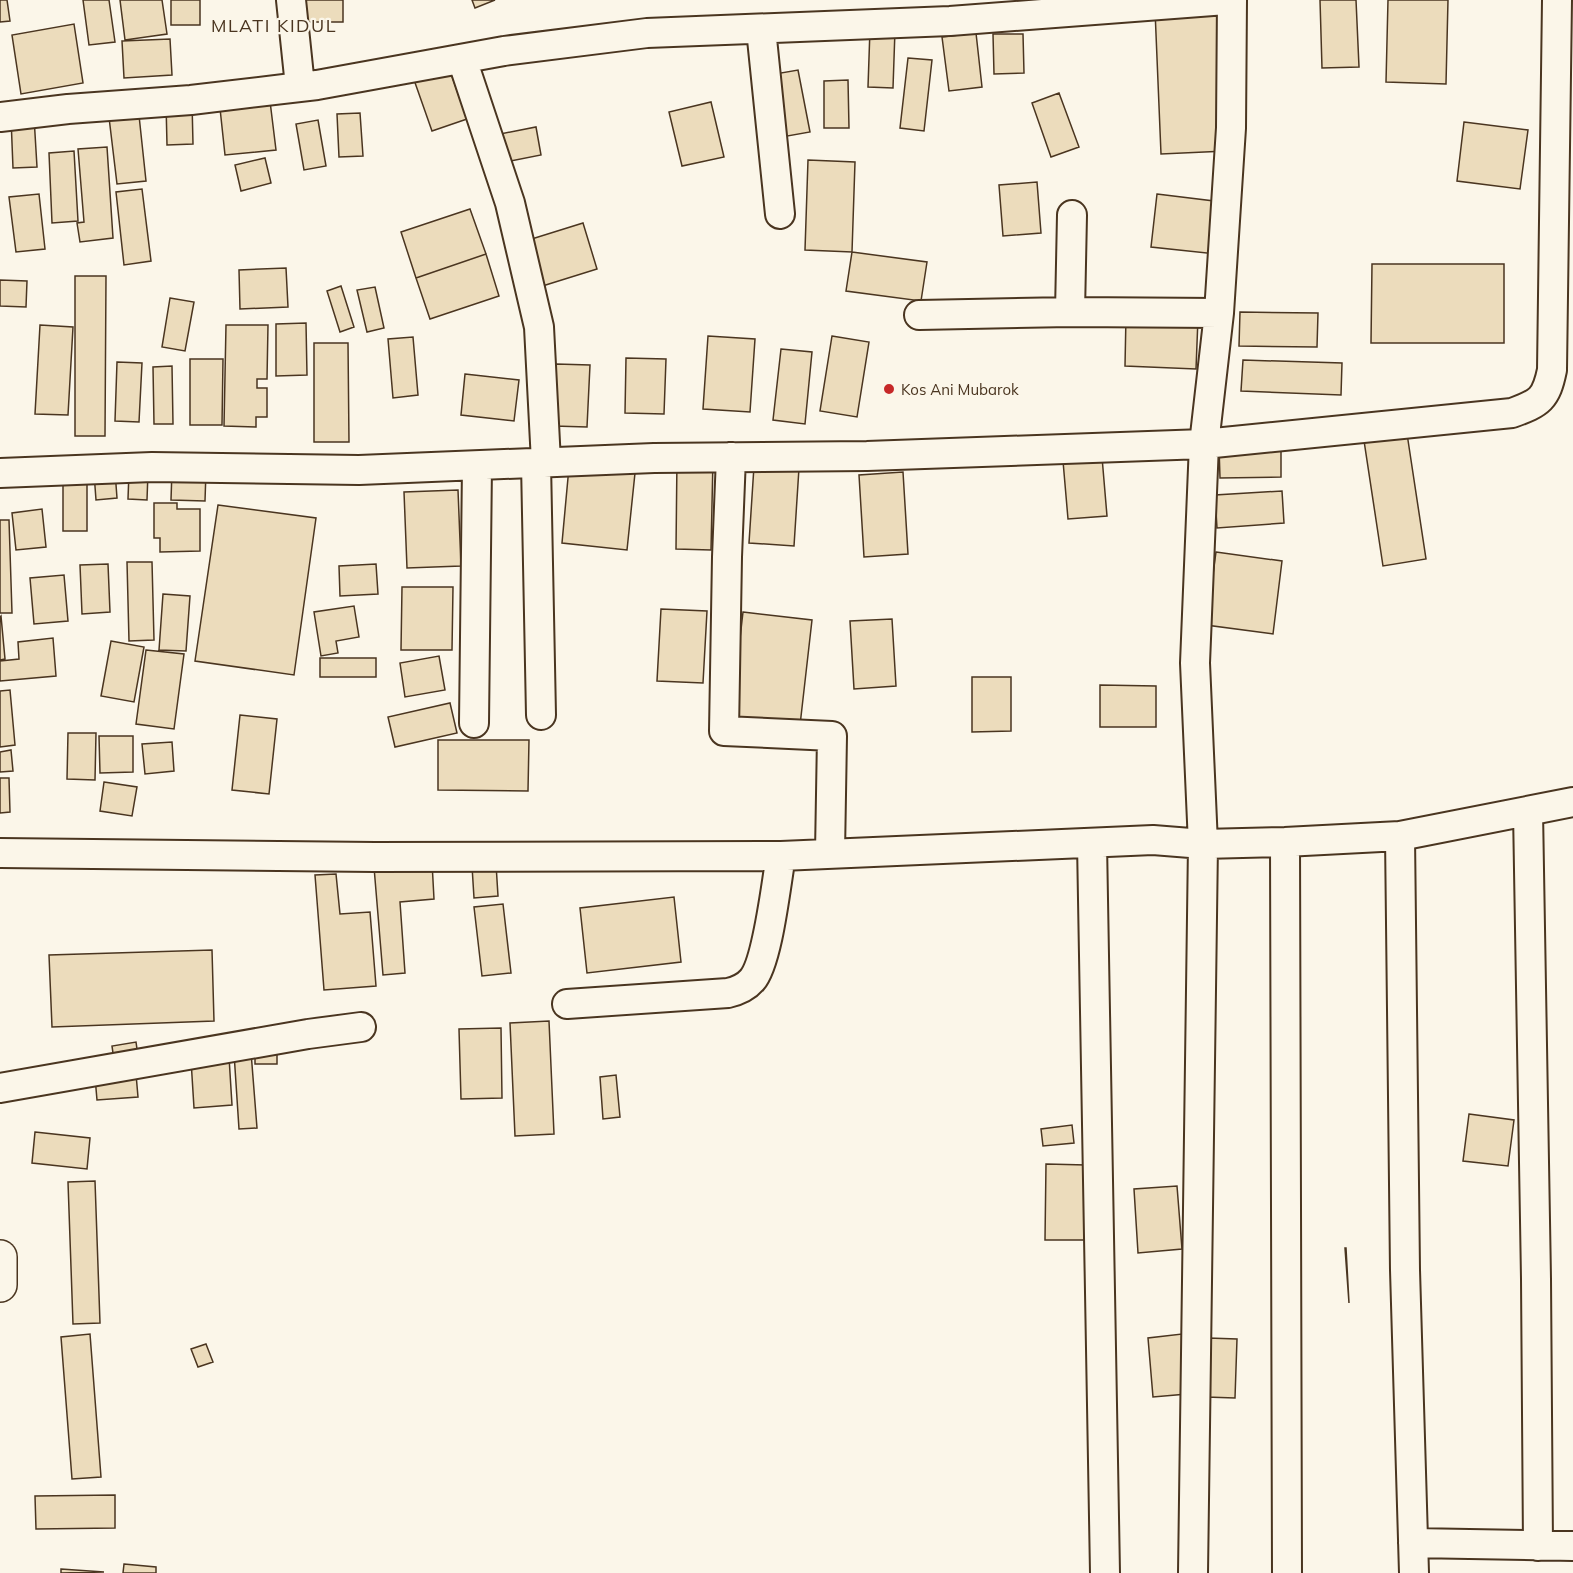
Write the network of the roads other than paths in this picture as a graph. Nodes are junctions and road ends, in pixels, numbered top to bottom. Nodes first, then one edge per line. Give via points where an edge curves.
1 (291, 0) edge
2 (1226, 0) edge
3 (1232, 0) edge
4 (1557, 0) edge
5 (1161, 3) edge
6 (761, 29) junction
7 (462, 59) junction
8 (300, 86) junction
9 (0, 117) edge
10 (780, 214) dead end
11 (1072, 214) dead end
12 (1070, 312) junction
13 (1219, 314) junction
14 (919, 315) dead end
15 (1204, 444) junction
16 (731, 457) junction
17 (541, 462) junction
18 (477, 466) junction
19 (0, 473) edge
20 (542, 715) dead end
21 (474, 723) dead end
22 (1573, 802) edge
23 (1528, 811) junction
24 (1400, 836) junction
25 (1285, 842) junction
26 (1092, 843) junction
27 (1203, 844) junction
28 (0, 853) edge
29 (830, 853) junction
30 (781, 856) junction
31 (567, 1004) dead end
32 (361, 1027) dead end
33 (0, 1088) edge
34 (0, 1257) edge
35 (0, 1285) edge
36 (1413, 1543) junction
37 (1538, 1546) junction
38 (1573, 1546) edge
39 (1105, 1573) edge
40 (1193, 1573) edge
41 (1287, 1573) edge
42 (1414, 1573) edge

1 - 8 street
2 - 5 street
3 - 13 street via 1231,128
4 - 15 street via 1552,370 1544,396 1512,413
5 - 6 street via 950,21
6 - 7 street via 635,35
6 - 10 street
7 - 8 street
7 - 17 street via 510,203 539,327
8 - 9 street
11 - 12 street
12 - 13 street
12 - 14 street
13 - 15 street
15 - 16 street
15 - 27 street via 1195,663
16 - 17 street
16 - 29 street via 724,731 832,736
17 - 18 street
17 - 20 street
18 - 19 street via 359,470 152,467
18 - 21 street
22 - 23 street
23 - 24 street
23 - 37 street
24 - 25 street
24 - 36 street
25 - 27 street
25 - 41 street
26 - 27 street via 1154,840
26 - 29 street
26 - 39 street
27 - 40 street
28 - 30 street
29 - 30 street
30 - 31 street via 763,962 748,984 728,993
32 - 33 street
34 - 35 street
36 - 37 street
36 - 42 street
37 - 38 street

